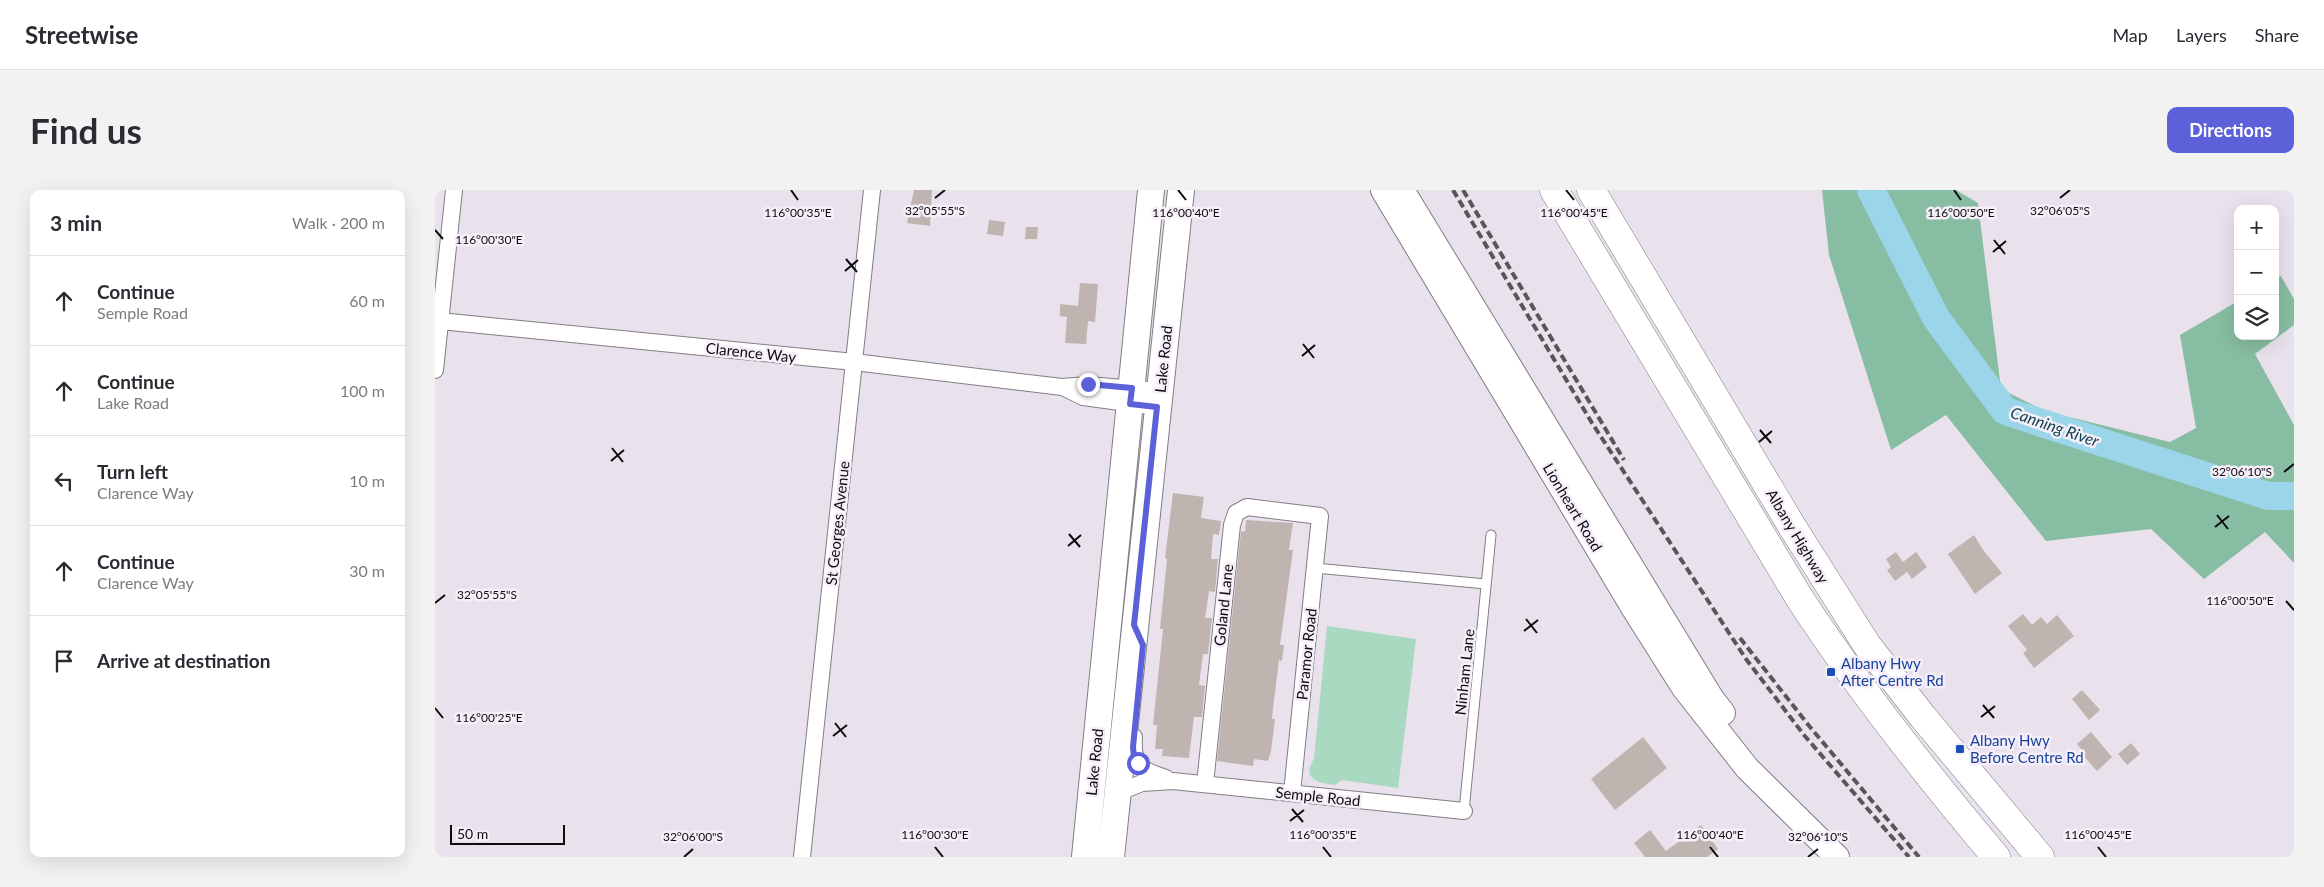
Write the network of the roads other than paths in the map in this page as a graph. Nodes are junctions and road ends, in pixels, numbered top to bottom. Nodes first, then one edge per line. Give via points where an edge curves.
1 (454, 190) edge
2 (872, 190) edge
3 (1151, 190) edge
4 (1181, 190) edge
5 (1383, 190) edge
6 (1402, 190) edge
7 (1554, 190) edge
8 (1591, 190) edge
9 (1653, 292) junction
10 (1627, 310) junction
11 (440, 321) junction
12 (854, 362) junction
13 (435, 370) edge
14 (1131, 396) junction
15 (1158, 399) junction
16 (1320, 516) joint
17 (1491, 535) dead end
18 (1315, 568) junction
19 (1487, 584) junction
20 (1134, 625) junction
21 (1173, 781) junction
22 (1205, 784) junction
23 (1117, 793) junction
24 (1292, 793) junction
25 (1786, 808) junction
26 (1464, 812) joint
27 (2034, 855) edge
28 (1834, 856) edge
29 (802, 857) edge
30 (1085, 857) edge
31 (1111, 857) edge
32 (1995, 857) edge

1 - 11 street
2 - 12 street, St Georges Avenue
3 - 14 main road, Lake Road
4 - 15 main road, Lake Road
5 - 25 main road, Lionheart Road via 1684,688 1747,768
6 - 25 main road, Lionheart Road via 1711,699 1760,762
7 - 10 highway, Albany Highway
8 - 9 highway, Albany Highway
9 - 10 highway
9 - 27 highway, Albany Highway via 1793,528 1867,645
10 - 32 highway, Albany Highway via 1834,651 1919,764
11 - 12 street, Clarence Way
11 - 13 street
12 - 14 street, Clarence Way via 1062,386 1083,397
12 - 29 street, St Georges Avenue
14 - 15 street, Clarence Way
14 - 30 main road, Lake Road
15 - 20 main road, Lake Road
16 - 18 street, Paramor Road
16 - 22 street, Goland Lane via 1247,507 1239,510 1233,518
17 - 19 lane, Ninham Lane
18 - 19 lane
18 - 24 street, Paramor Road
19 - 26 lane, Ninham Lane
20 - 21 street, Semple Road via 1143,645 1134,757 1145,772
20 - 23 main road, Lake Road
21 - 22 street, Semple Road
21 - 23 street, Semple Road via 1142,784
22 - 24 street, Semple Road
23 - 31 main road, Lake Road
24 - 26 street, Semple Road
25 - 28 main road, Lionheart Road

